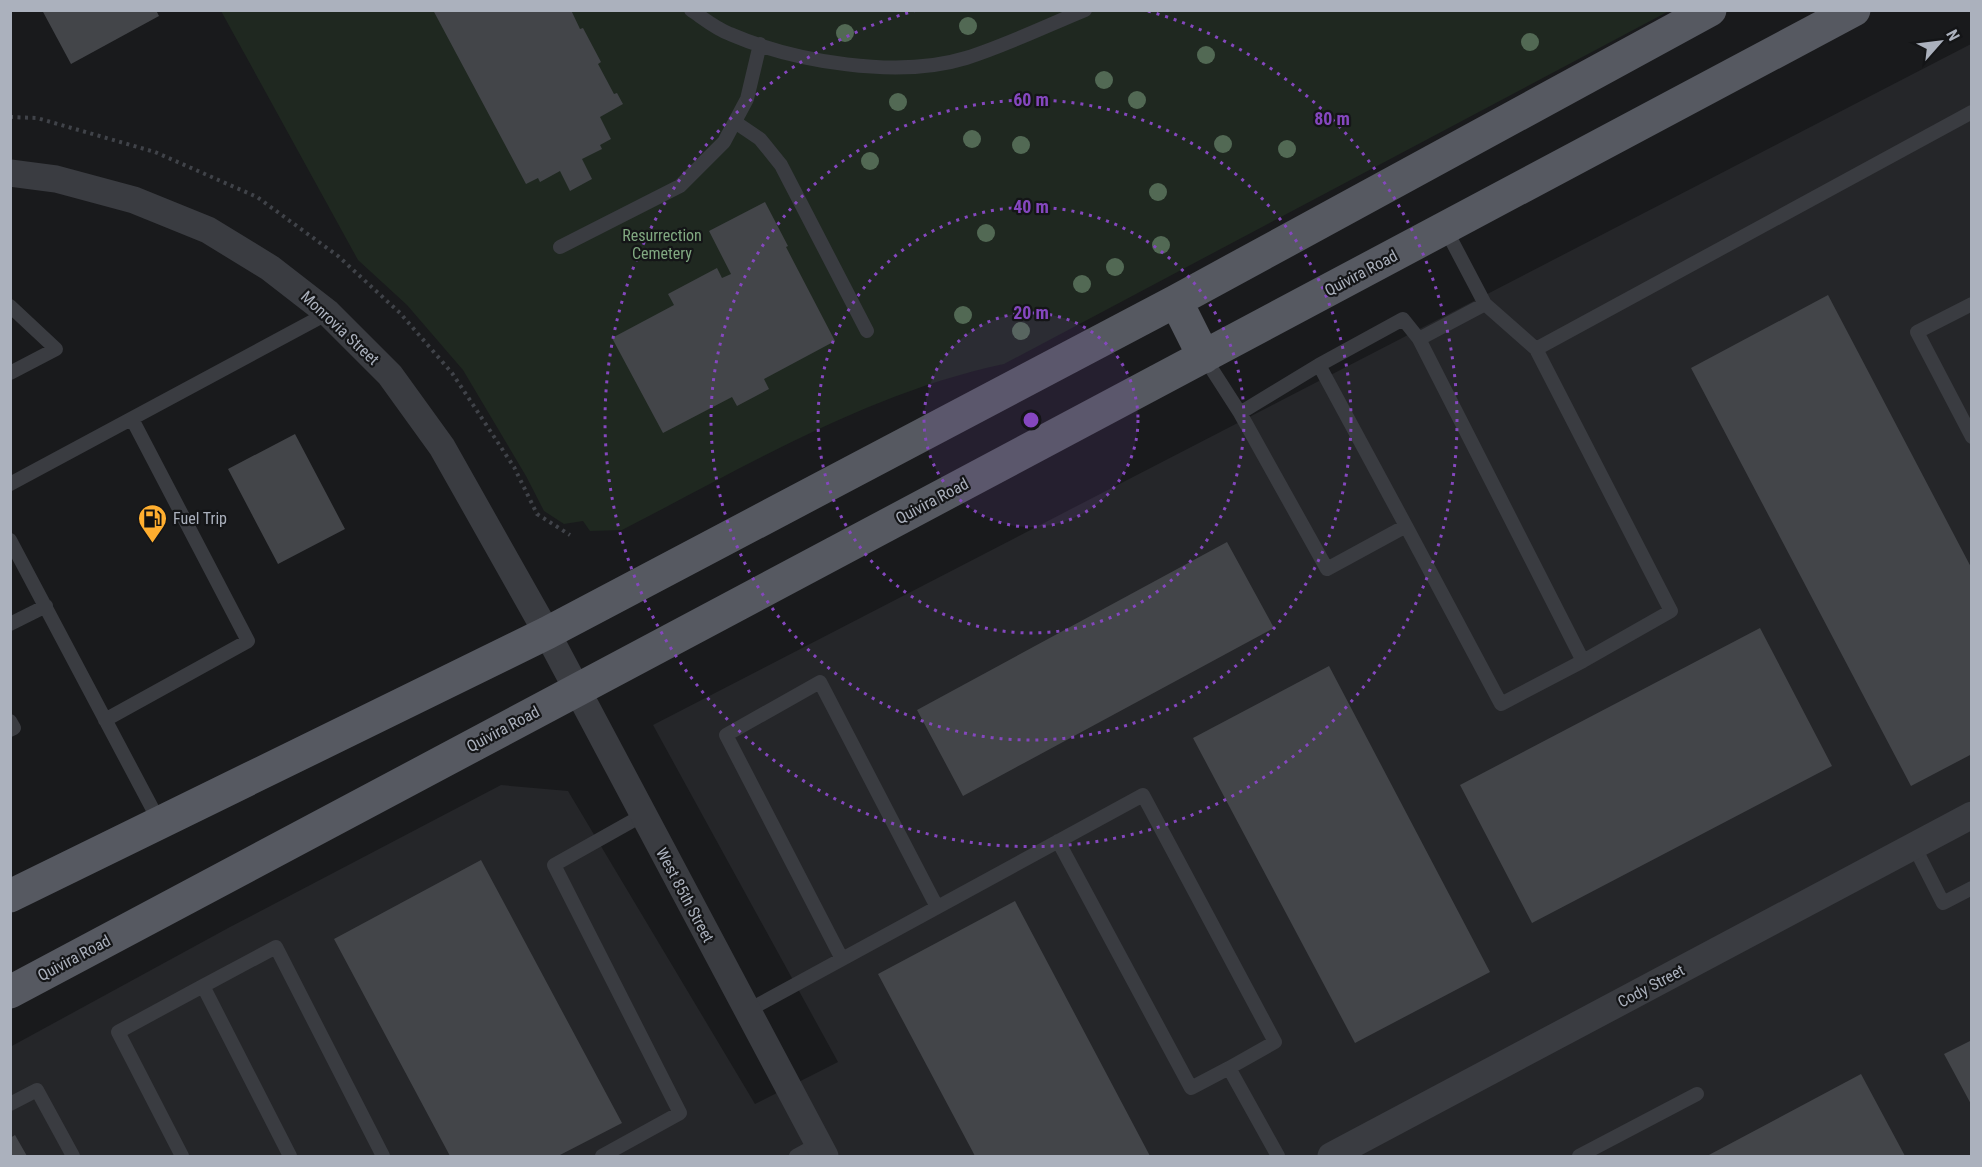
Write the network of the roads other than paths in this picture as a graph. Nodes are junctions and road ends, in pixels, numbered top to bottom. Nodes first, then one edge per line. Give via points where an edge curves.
1 (691, 10) edge
2 (1085, 10) edge
3 (1710, 10) edge
4 (1854, 10) edge
5 (760, 44) junction
6 (1971, 112) edge
7 (735, 122) junction
8 (10, 173) edge
9 (1445, 228) junction
10 (560, 247) dead end
11 (1176, 301) junction
12 (1485, 304) junction
13 (1971, 304) edge
14 (10, 306) edge
15 (328, 313) junction
16 (867, 331) dead end
17 (1419, 339) junction
18 (1536, 349) junction
19 (1204, 357) junction
20 (1319, 365) junction
21 (10, 373) edge
22 (1240, 413) junction
23 (132, 419) junction
24 (1971, 437) edge
25 (10, 484) edge
26 (1406, 526) junction
27 (10, 540) edge
28 (46, 606) junction
29 (10, 624) edge
30 (547, 633) junction
31 (1583, 661) junction
32 (576, 689) junction
33 (105, 720) junction
34 (10, 721) edge
35 (10, 730) edge
36 (643, 815) junction
37 (1971, 815) edge
38 (160, 823) junction
39 (1058, 841) junction
40 (1914, 846) junction
41 (1971, 888) edge
42 (10, 896) edge
43 (937, 908) junction
44 (842, 960) junction
45 (203, 986) junction
46 (10, 992) edge
47 (747, 1011) junction
48 (1229, 1068) junction
49 (1697, 1094) dead end
50 (10, 1104) edge
51 (813, 1152) edge
52 (73, 1156) edge
53 (182, 1156) edge
54 (290, 1156) edge
55 (383, 1156) edge
56 (602, 1156) edge
57 (1278, 1156) edge
58 (1331, 1156) edge
59 (1579, 1156) edge

1 - 5 lane via 729,34
2 - 5 lane via 965,58 908,69 853,66
3 - 11 main road
4 - 9 main road, Quivira Road
5 - 7 lane via 747,99
6 - 18 lane
7 - 10 lane via 724,142 680,186
7 - 16 lane via 760,139 781,165
8 - 15 street, Monrovia Street via 134,200 208,230 270,268
9 - 12 lane
9 - 19 main road, Quivira Road
11 - 19 main road
11 - 30 main road
12 - 17 lane
12 - 18 lane
13 - 24 lane via 1917,332
14 - 21 lane via 56,349
15 - 23 lane
15 - 30 street, Monrovia Street via 390,375 442,447
17 - 20 lane via 1403,319
17 - 31 lane
18 - 31 lane via 1671,611
19 - 22 lane
19 - 32 main road, Quivira Road
20 - 22 lane
20 - 26 lane
22 - 26 lane via 1327,569
23 - 25 lane
23 - 33 lane via 248,641
26 - 31 lane via 1501,705
27 - 28 lane
28 - 29 lane
28 - 33 lane
30 - 32 street, West 85th Street
30 - 38 main road
32 - 36 street, West 85th Street
32 - 46 main road, Quivira Road
33 - 38 lane
34 - 35 lane via 14,728
36 - 47 street, West 85th Street
36 - 56 lane via 554,865 680,1113
37 - 40 street, Cody Street
38 - 42 main road
39 - 43 lane
39 - 48 lane via 1191,1088
39 - 48 lane via 1143,795 1275,1042
40 - 41 lane via 1943,903
40 - 58 street, Cody Street
43 - 44 lane
43 - 44 lane via 820,682 726,735
44 - 47 lane
45 - 53 lane via 118,1032
45 - 54 lane
45 - 55 lane via 276,947
47 - 51 street, West 85th Street
48 - 57 lane
49 - 59 lane
50 - 52 lane via 37,1090

